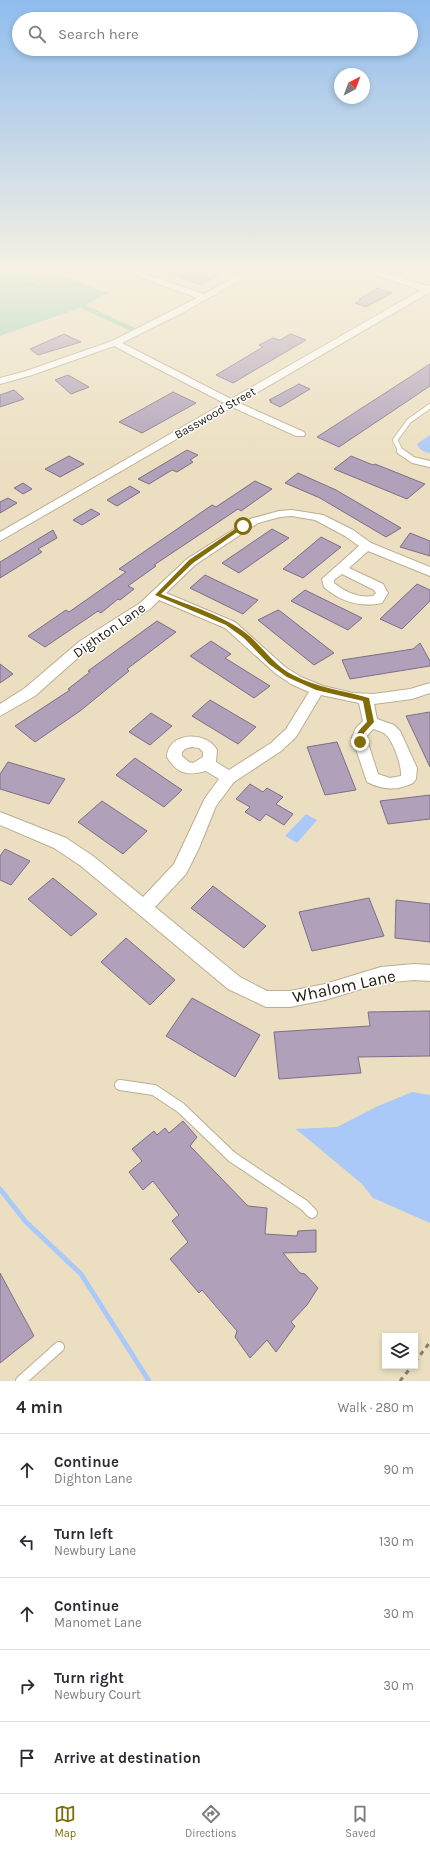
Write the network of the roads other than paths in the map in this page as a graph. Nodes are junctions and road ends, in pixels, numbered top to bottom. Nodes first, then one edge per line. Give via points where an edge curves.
1 (128, 336) edge
2 (346, 336) edge
3 (115, 343) junction
4 (0, 381) edge
5 (232, 402) junction
6 (430, 406) edge
7 (300, 434) dead end
8 (430, 464) edge
9 (0, 537) edge
10 (367, 546) junction
11 (340, 568) dead end
12 (430, 572) edge
13 (158, 595) junction
14 (430, 688) edge
15 (318, 689) junction
16 (366, 700) junction
17 (0, 711) edge
18 (370, 722) dead end
19 (207, 764) dead end
20 (229, 778) junction
21 (0, 818) edge
22 (144, 908) junction
23 (430, 973) edge
24 (120, 1085) dead end
25 (312, 1213) dead end
26 (59, 1347) dead end
27 (21, 1381) edge

1 - 3 street
2 - 5 street, Basswood Street
3 - 4 street
3 - 5 street
5 - 7 street
5 - 9 street, Basswood Street
6 - 8 lane via 409,421 395,440 398,451 405,456
10 - 11 street
10 - 12 street, Dighton Lane
10 - 13 street, Dighton Lane via 319,517 292,513 267,517 243,526 191,562
13 - 15 street via 228,624 289,676
13 - 17 street, Dighton Lane via 86,644 30,692
14 - 16 street via 403,697
15 - 16 street
15 - 20 street via 291,733 276,747
16 - 18 street
19 - 20 street
20 - 22 street via 210,802 180,869
21 - 22 street via 60,843 87,861
22 - 23 street, Whalom Lane via 234,983 266,999 290,999 325,992 381,975
24 - 25 lane via 154,1090 181,1108 232,1157
26 - 27 lane

